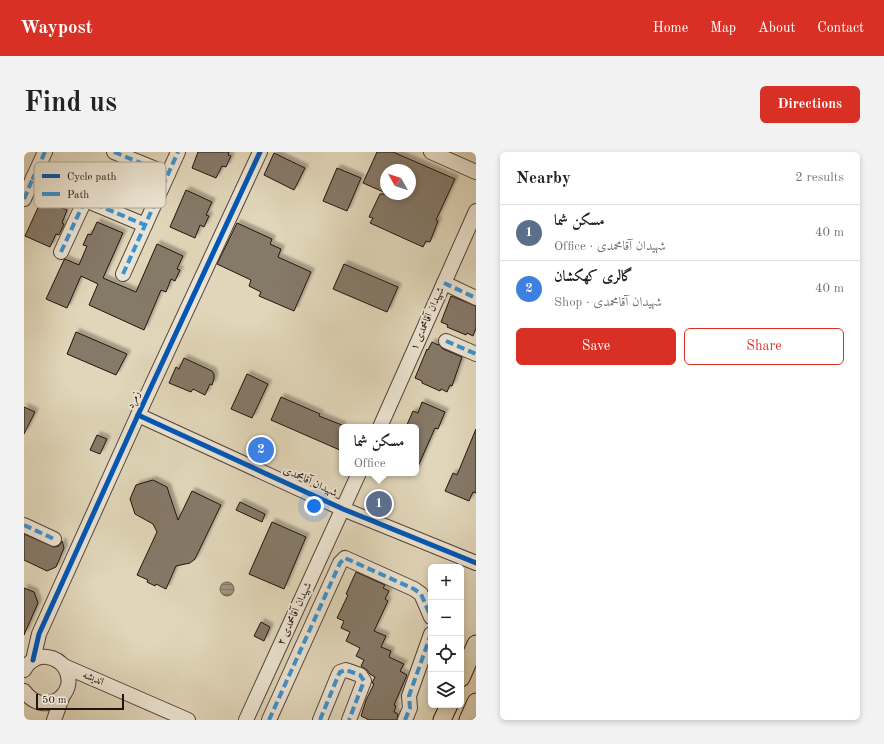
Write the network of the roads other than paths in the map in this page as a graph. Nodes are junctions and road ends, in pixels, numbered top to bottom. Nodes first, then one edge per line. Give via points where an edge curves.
1 (45, 152) edge
2 (114, 152) edge
3 (178, 152) edge
4 (431, 152) edge
5 (259, 154) edge
6 (40, 162) edge
7 (139, 162) edge
8 (476, 172) edge
9 (168, 174) joint
10 (33, 178) edge
11 (166, 178) edge
12 (24, 199) edge
13 (81, 208) edge
14 (104, 208) edge
15 (153, 208) edge
16 (476, 211) edge
17 (145, 225) junction
18 (61, 252) dead end
19 (123, 274) dead end
20 (444, 283) junction
21 (476, 298) edge
22 (446, 341) dead end
23 (476, 354) edge
24 (138, 415) junction
25 (381, 424) edge
26 (358, 476) edge
27 (344, 509) junction
28 (24, 525) edge
29 (54, 539) dead end
30 (476, 562) edge
31 (428, 611) edge
32 (430, 636) edge
33 (476, 644) edge
34 (28, 665) edge
35 (64, 666) junction
36 (464, 672) edge
37 (24, 691) edge
38 (63, 695) junction
39 (476, 702) edge
40 (448, 708) edge
41 (54, 720) edge
42 (188, 720) edge
43 (246, 720) edge
44 (269, 720) edge
45 (320, 720) edge
46 (349, 720) edge
47 (405, 720) edge
48 (442, 720) edge
49 (468, 720) edge

1 - 6 street
2 - 7 street
3 - 9 street
4 - 8 street
5 - 24 street, زمرد
9 - 11 street
10 - 12 street
13 - 18 street
14 - 17 street
15 - 17 street
16 - 20 street, شهیدان آقامحمدی ۱
17 - 19 street
20 - 21 street
20 - 25 street, شهیدان آقامحمدی ۱
22 - 23 street
24 - 27 street, شهیدان آقامحمدی
24 - 34 street, زمرد
26 - 27 street
27 - 30 street, شهیدان آقامحمدی
27 - 43 street, شهیدان آقامحمدی ۲
28 - 29 street
31 - 44 street via 420,594 414,589 345,558 340,563
32 - 47 street via 409,696 410,708
33 - 36 main road
34 - 35 street, انديشه via 39,657 53,658
35 - 38 street via 68,680
35 - 42 street, انديشه
37 - 38 street via 28,697 42,704 58,700
38 - 41 street
39 - 49 main road
40 - 48 main road
45 - 46 street via 340,672 346,670 360,675 364,681

